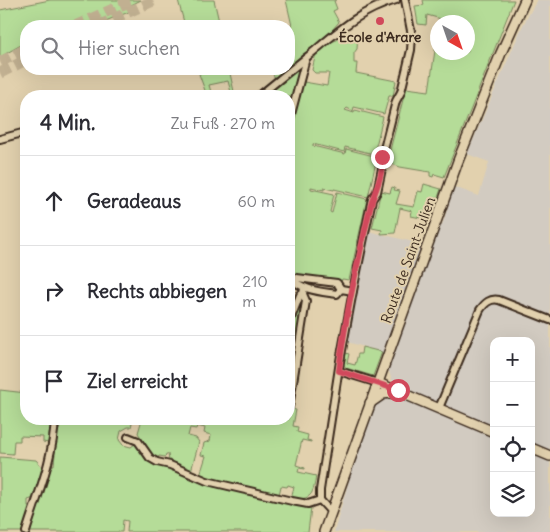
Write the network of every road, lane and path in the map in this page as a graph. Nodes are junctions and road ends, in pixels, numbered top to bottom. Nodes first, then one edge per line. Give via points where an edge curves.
1 (396, 0) edge
2 (405, 0) edge
3 (525, 0) edge
4 (307, 57) junction
5 (295, 67) edge
6 (285, 75) edge
7 (266, 90) edge
8 (295, 100) edge
9 (20, 134) edge
10 (0, 139) edge
11 (295, 278) edge
12 (295, 283) edge
13 (303, 291) junction
14 (353, 291) junction
15 (339, 292) junction
16 (295, 308) edge
17 (550, 320) edge
18 (295, 350) edge
19 (339, 371) junction
20 (378, 383) junction
21 (402, 392) junction
22 (370, 404) junction
23 (439, 408) junction
24 (55, 425) edge
25 (490, 430) edge
26 (128, 437) dead end
27 (535, 450) edge
28 (550, 456) edge
29 (320, 500) junction
30 (330, 511) junction
31 (26, 532) edge
32 (324, 532) edge

1 - 4 street via 359,15
2 - 14 street via 412,29 410,50 382,157 377,192 372,199
3 - 20 main road, Route de Saint-Julien via 464,145
4 - 5 street
4 - 8 street
6 - 7 street
9 - 10 street
11 - 15 street via 337,283
12 - 13 street
13 - 15 street
13 - 16 street
13 - 18 street via 306,301
14 - 15 street
14 - 19 street
17 - 23 street via 499,300 488,301 480,310
19 - 20 street
19 - 29 street
20 - 21 main road
20 - 22 main road, Route de Saint-Julien
21 - 22 main road via 383,394
21 - 23 main road
22 - 30 main road, Route de Saint-Julien
23 - 25 main road
24 - 31 street via 49,464
26 - 29 street via 138,441 150,458 207,481 308,504
27 - 28 main road
29 - 30 street
30 - 32 main road, Route de Saint-Julien

